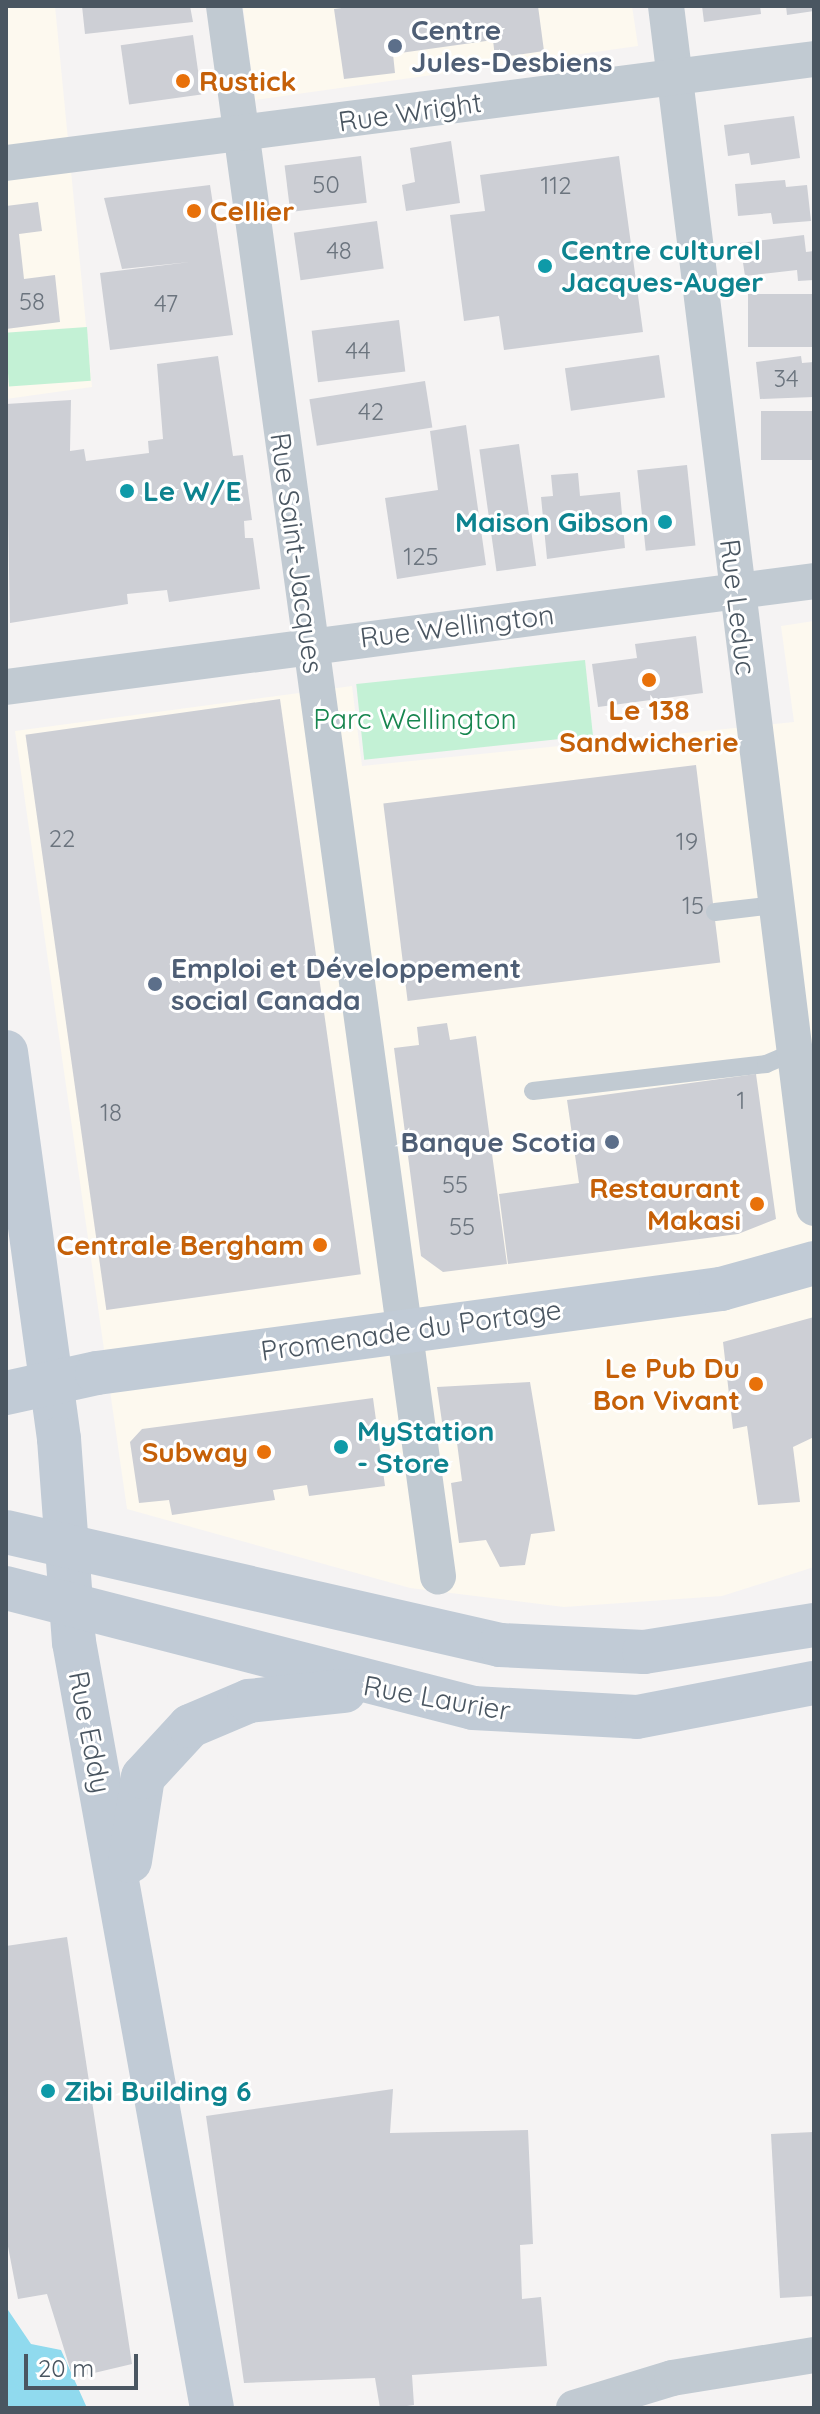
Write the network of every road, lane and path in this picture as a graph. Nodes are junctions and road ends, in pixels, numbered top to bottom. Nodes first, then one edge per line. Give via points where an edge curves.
1 (224, 6) edge
2 (666, 6) edge
3 (814, 59) edge
4 (677, 78) junction
5 (241, 133) junction
6 (6, 163) edge
7 (814, 581) edge
8 (736, 592) junction
9 (310, 645) junction
10 (6, 687) edge
11 (775, 905) junction
12 (715, 912) dead end
13 (6, 1052) edge
14 (794, 1052) junction
15 (533, 1091) dead end
16 (814, 1208) edge
17 (814, 1263) edge
18 (405, 1330) junction
19 (51, 1385) junction
20 (6, 1393) edge
21 (6, 1532) edge
22 (68, 1541) junction
23 (438, 1576) dead end
24 (6, 1588) edge
25 (69, 1600) junction
26 (814, 1625) edge
27 (814, 1683) edge
28 (374, 1688) junction
29 (125, 1925) junction
30 (814, 2355) edge
31 (212, 2408) edge
32 (574, 2408) edge

1 - 5 street, Rue Saint-Jacques
2 - 4 street, Rue Leduc
3 - 4 street, Rue Wright
4 - 5 street, Rue Wright
4 - 8 street, Rue Leduc
5 - 6 street, Rue Wright
5 - 9 street, Rue Saint-Jacques
7 - 8 street, Rue Wellington
8 - 9 street, Rue Wellington
8 - 11 street, Rue Leduc
9 - 10 street, Rue Wellington
9 - 18 street, Rue Saint-Jacques
11 - 12 lane
11 - 14 street, Rue Leduc
13 - 19 main road, Rue Eddy
14 - 15 lane via 766,1064
14 - 16 street, Rue Leduc
17 - 18 main road, Promenade du Portage via 721,1289
18 - 19 main road, Promenade du Portage
18 - 23 street, Rue Saint-Jacques
19 - 20 main road, Promenade du Portage
19 - 22 main road, Rue Eddy
21 - 22 main road
22 - 25 main road, Rue Eddy
22 - 26 main road via 500,1645 644,1652
24 - 25 main road, Rue Laurier
25 - 28 main road, Rue Laurier
25 - 29 main road, Rue Eddy
27 - 28 main road, Rue Laurier via 621,1717 487,1710
28 - 29 main road via 221,1708 171,1741 135,1795
29 - 31 main road, Rue Eddy
30 - 32 street via 672,2378

